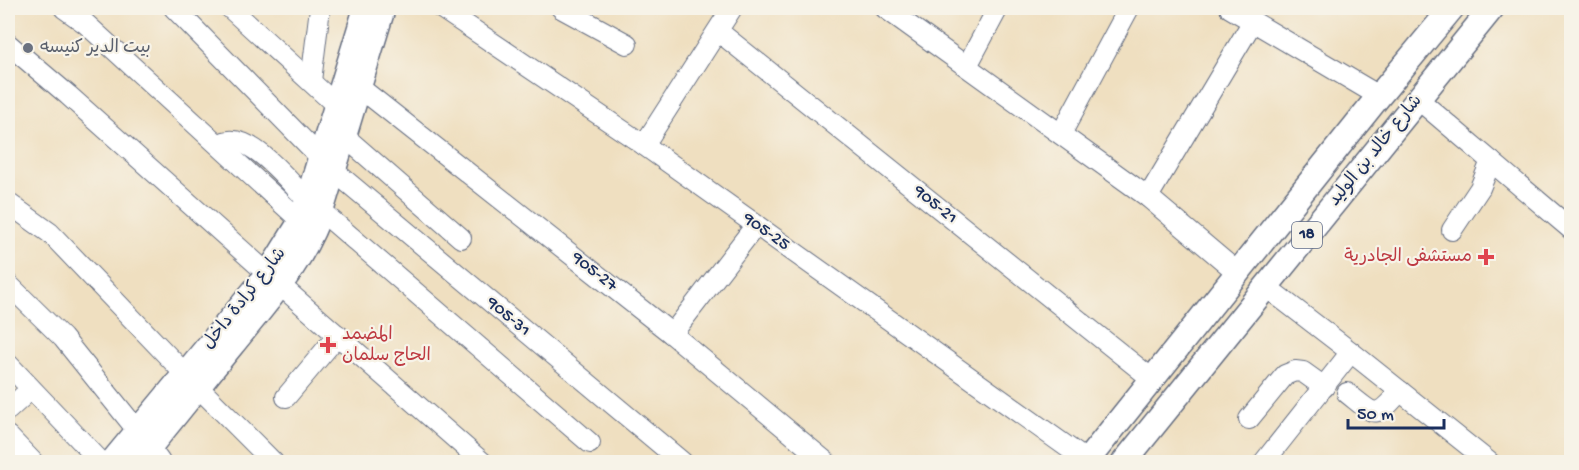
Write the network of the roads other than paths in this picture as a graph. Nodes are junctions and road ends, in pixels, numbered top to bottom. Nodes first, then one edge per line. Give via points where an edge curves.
1 (64, 8) edge
2 (174, 8) edge
3 (230, 8) edge
4 (320, 8) edge
5 (366, 8) edge
6 (383, 8) edge
7 (441, 8) edge
8 (561, 8) edge
9 (732, 8) edge
10 (885, 8) edge
11 (998, 8) edge
12 (1129, 8) edge
13 (1230, 8) edge
14 (1452, 8) edge
15 (1492, 8) edge
16 (1253, 21) junction
17 (718, 31) junction
18 (8, 44) edge
19 (627, 44) dead end
20 (966, 66) junction
21 (311, 81) junction
22 (359, 87) junction
23 (1379, 96) junction
24 (1419, 99) junction
25 (335, 105) junction
26 (1061, 134) junction
27 (344, 136) junction
28 (644, 145) junction
29 (1491, 161) junction
30 (327, 164) junction
31 (1148, 197) junction
32 (8, 203) edge
33 (310, 211) junction
34 (756, 225) junction
35 (1452, 230) dead end
36 (1572, 230) edge
37 (461, 238) dead end
38 (1237, 273) junction
39 (274, 279) junction
40 (8, 284) edge
41 (1265, 286) junction
42 (672, 334) junction
43 (338, 335) junction
44 (1351, 352) junction
45 (8, 364) edge
46 (1152, 380) junction
47 (192, 381) junction
48 (1324, 387) junction
49 (31, 389) junction
50 (1400, 391) junction
51 (1347, 393) dead end
52 (286, 397) dead end
53 (8, 410) edge
54 (1250, 418) dead end
55 (8, 436) edge
56 (590, 442) dead end
57 (146, 451) edge
58 (1269, 461) edge
59 (33, 462) edge
60 (101, 462) edge
61 (112, 462) edge
62 (273, 462) edge
63 (482, 462) edge
64 (682, 462) edge
65 (826, 462) edge
66 (1086, 462) edge
67 (1124, 462) edge
68 (1489, 462) edge

1 - 33 street via 219,145 234,141 256,150
2 - 30 street, 905-31
3 - 21 street
4 - 21 street
5 - 25 main road, شارع كرادة داخل
6 - 22 main road, شارع كرادة داخل
7 - 28 street, 905-25
8 - 19 street
9 - 17 street
10 - 20 street
11 - 20 street
12 - 26 street
13 - 16 street
14 - 23 main road, شارع خالد بن الوليد / 18
15 - 24 main road, شارع خالد بن الوليد / 18
16 - 23 street
16 - 31 street
17 - 28 street
17 - 46 street, 905-21
18 - 39 street
20 - 26 street
21 - 25 street
22 - 27 main road, شارع كرادة داخل
22 - 42 street, 905-27
23 - 38 main road, شارع خالد بن الوليد / 18
24 - 29 street
24 - 41 main road, شارع خالد بن الوليد / 18
25 - 30 main road, شارع كرادة داخل
26 - 31 street
27 - 30 main road, شارع كرادة داخل
27 - 37 street
28 - 34 street, 905-25
29 - 35 street via 1480,188
29 - 36 street
30 - 33 main road, شارع كرادة داخل
30 - 64 street, 905-31
31 - 38 street
32 - 47 street via 50,233
33 - 39 main road, شارع كرادة داخل
33 - 56 street
34 - 42 street
34 - 66 street, 905-25
38 - 46 main road, شارع خالد بن الوليد / 18
39 - 43 street
39 - 47 main road, شارع كرادة داخل
40 - 57 street via 63,338
41 - 44 street
41 - 67 main road, شارع خالد بن الوليد / 18
42 - 65 street, 905-27
43 - 52 street
43 - 63 street
44 - 48 street
44 - 50 street
45 - 49 street
46 - 66 main road, شارع خالد بن الوليد / 18
47 - 57 main road, شارع كرادة داخل
47 - 62 street
48 - 54 street via 1303,372 1285,375
48 - 58 street
49 - 53 street
49 - 60 street
50 - 51 street via 1385,409 1377,412
50 - 68 street
55 - 59 street
57 - 61 main road, شارع كرادة داخل

